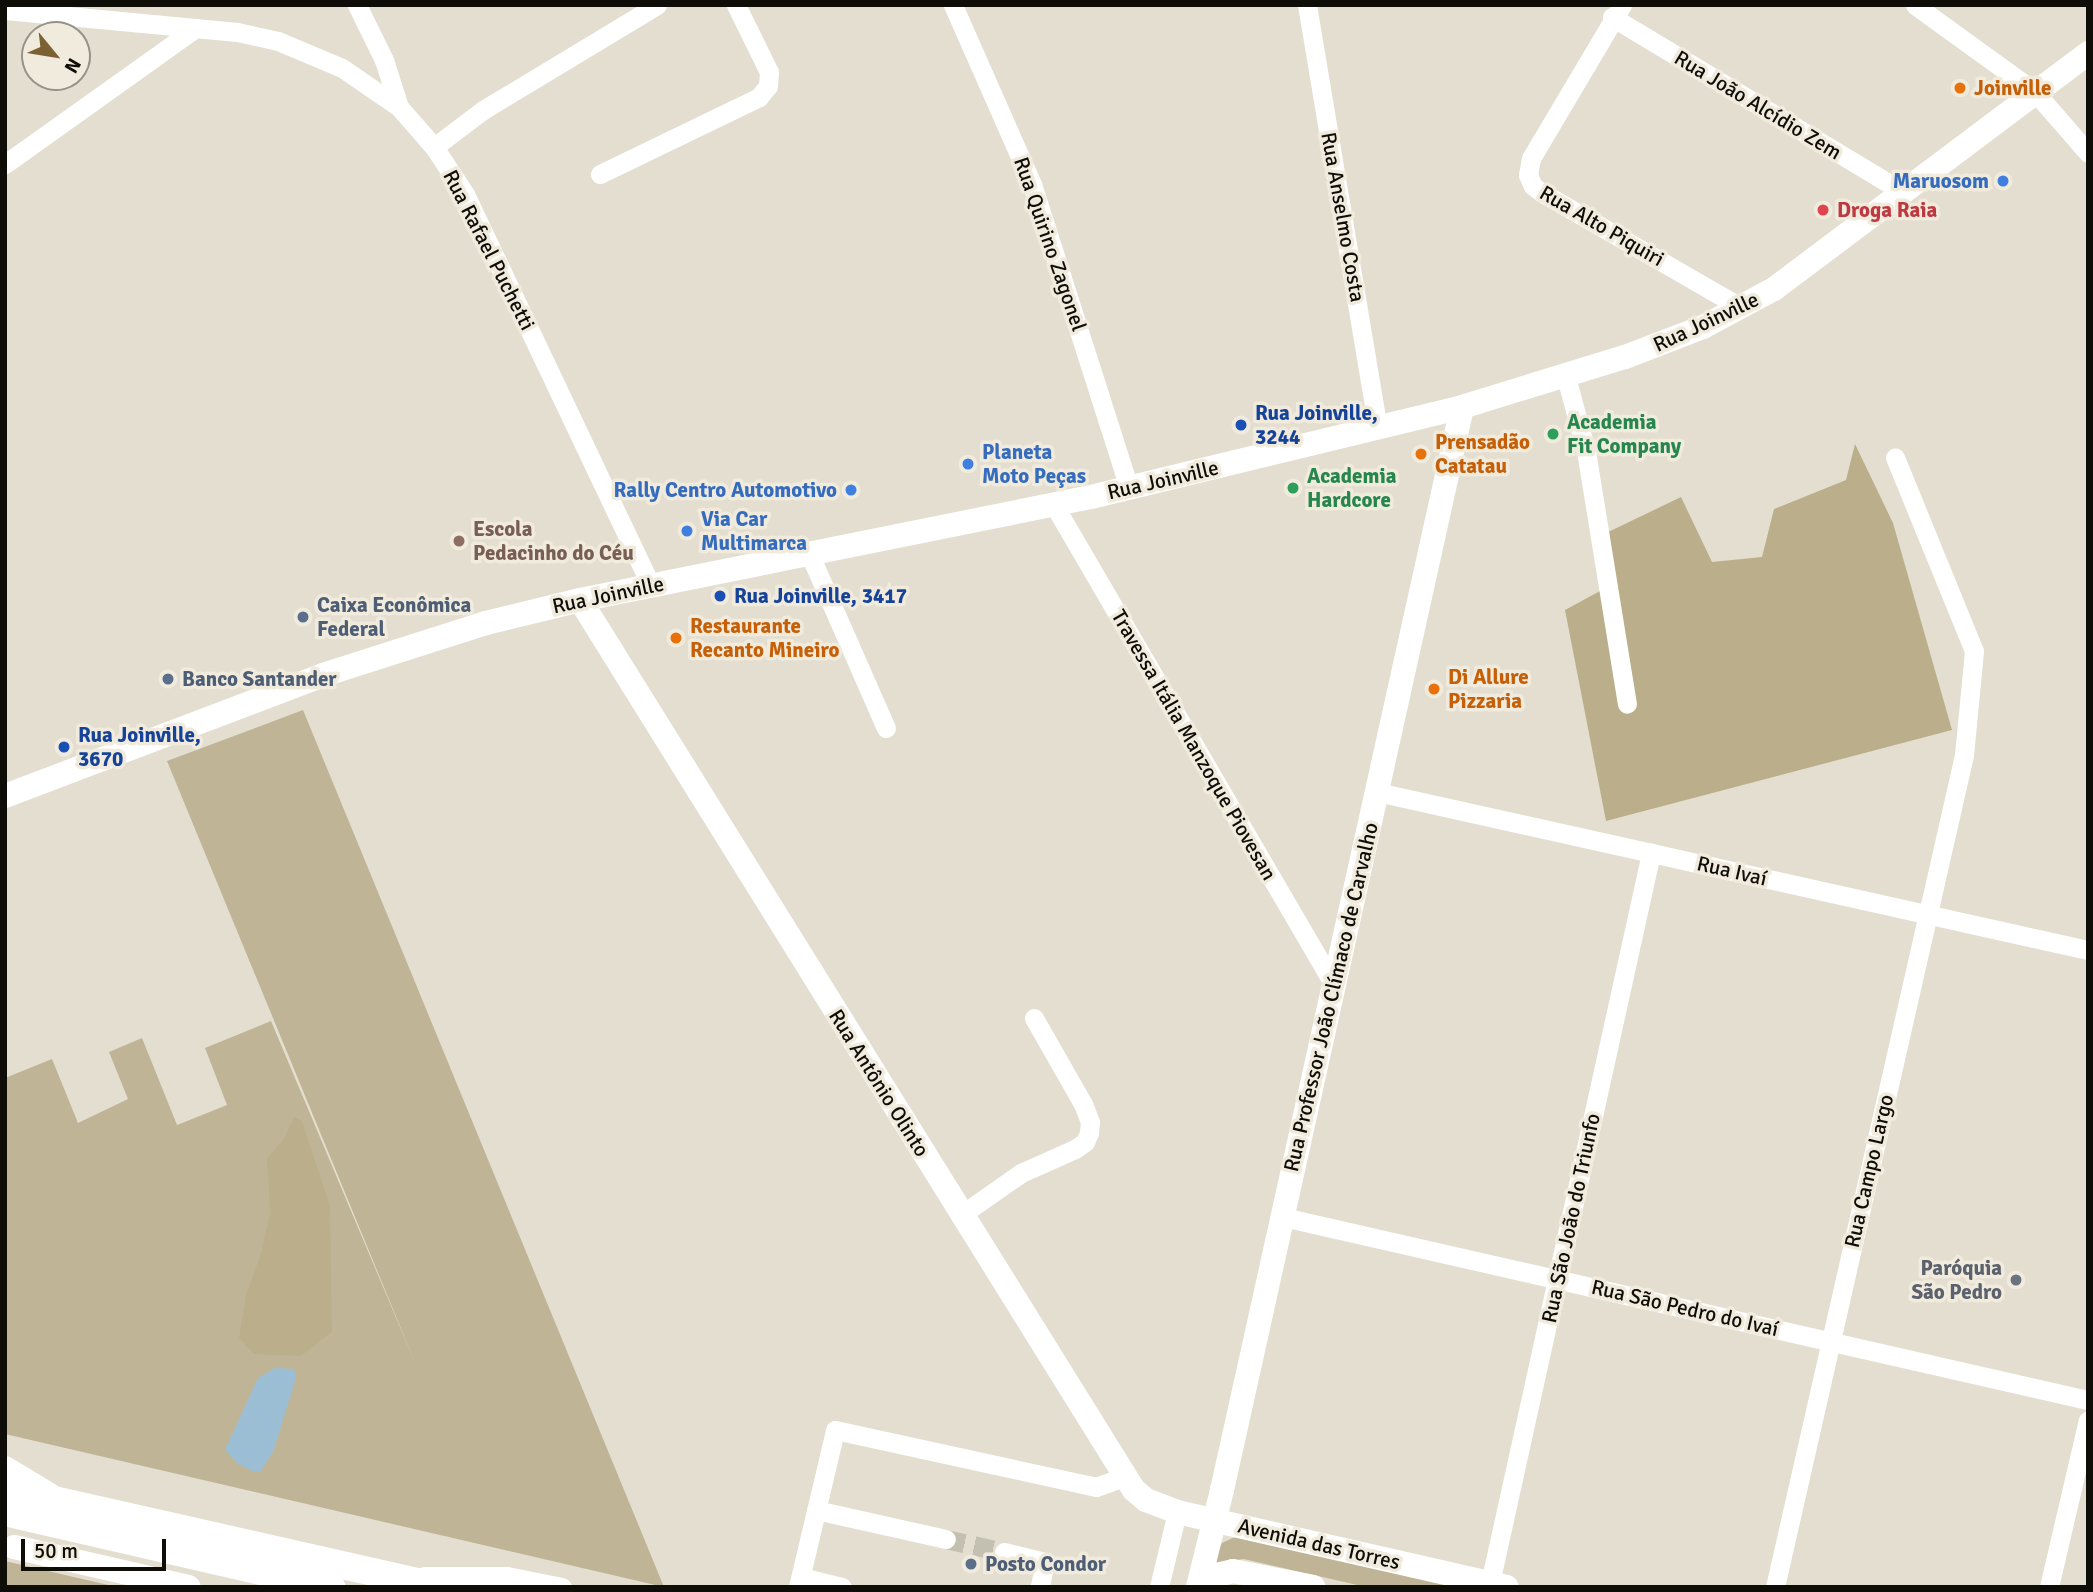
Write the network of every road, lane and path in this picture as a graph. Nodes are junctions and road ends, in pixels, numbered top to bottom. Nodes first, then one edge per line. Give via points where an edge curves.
1 (657, 5) edge
2 (736, 5) edge
3 (953, 5) edge
4 (1307, 5) edge
5 (1915, 5) edge
6 (364, 8) edge
7 (5, 10) edge
8 (1617, 11) edge
9 (196, 28) junction
10 (2088, 53) edge
11 (2035, 92) junction
12 (399, 107) junction
13 (434, 147) junction
14 (2088, 153) edge
15 (5, 164) edge
16 (600, 174) dead end
17 (1903, 192) junction
18 (1742, 307) junction
19 (1566, 377) junction
20 (1462, 407) junction
21 (1378, 428) junction
22 (1895, 457) dead end
23 (1129, 488) junction
24 (1054, 505) junction
25 (810, 555) junction
26 (651, 586) junction
27 (580, 600) junction
28 (1627, 704) dead end
29 (886, 728) dead end
30 (1377, 792) junction
31 (5, 796) edge
32 (1651, 853) junction
33 (1927, 915) junction
34 (2088, 950) edge
35 (1334, 985) junction
36 (1034, 1018) dead end
37 (961, 1215) junction
38 (1283, 1217) junction
39 (1557, 1279) junction
40 (1830, 1341) junction
41 (2088, 1400) edge
42 (2088, 1420) edge
43 (5, 1468) edge
44 (1124, 1477) junction
45 (5, 1489) edge
46 (63, 1503) junction
47 (816, 1510) junction
48 (1177, 1512) junction
49 (5, 1513) edge
50 (1214, 1521) junction
51 (946, 1539) tunnel mouth
52 (137, 1542) junction
53 (10, 1546) edge
54 (1004, 1552) tunnel mouth
55 (392, 1576) junction
56 (800, 1582) edge
57 (1040, 1585) edge
58 (1498, 1585) edge
59 (836, 1586) edge
60 (188, 1587) edge
61 (331, 1587) edge
62 (440, 1587) edge
63 (562, 1587) edge
64 (1159, 1587) edge
65 (1198, 1587) edge
66 (1206, 1587) edge
67 (1313, 1587) edge
68 (1775, 1587) edge
69 (2049, 1587) edge

1 - 13 street via 483,110
2 - 16 street via 769,72 768,86 759,97
3 - 23 street, Rua Quirino Zagonel via 1032,184
4 - 21 street, Rua Anselmo Costa
5 - 11 street
6 - 12 street
7 - 9 street, Rua Rafael Puchetti
8 - 17 street, Rua João Alcídio Zem
8 - 18 street, Rua Alto Piquiri via 1531,158 1528,166 1533,186
9 - 12 street, Rua Rafael Puchetti via 237,32 310,52 373,86
9 - 15 street
10 - 11 main road, Rua Joinville
11 - 14 street
11 - 17 main road, Rua Joinville
12 - 13 street, Rua Rafael Puchetti
13 - 26 street, Rua Rafael Puchetti via 480,223
17 - 18 main road, Rua Joinville via 1797,273
18 - 19 main road, Rua Joinville via 1666,343
19 - 20 main road, Rua Joinville
19 - 28 street via 1586,450
20 - 21 main road, Rua Joinville
20 - 30 main road, Rua Professor João Clímaco de Carvalho
21 - 23 main road, Rua Joinville
22 - 33 street, Rua Campo Largo via 1974,651 1964,755
23 - 24 main road, Rua Joinville
24 - 25 main road, Rua Joinville
24 - 35 street, Travessa Itália Manzoque Piovesan
25 - 26 main road, Rua Joinville
25 - 29 street
26 - 27 main road, Rua Joinville
27 - 31 main road, Rua Joinville via 373,658
27 - 37 main road, Rua Antônio Olinto
30 - 32 street, Rua Ivaí
30 - 35 main road, Rua Professor João Clímaco de Carvalho
32 - 33 street, Rua Ivaí
32 - 39 street, Rua São João do Triunfo
33 - 34 street, Rua Ivaí
33 - 40 street, Rua Campo Largo
35 - 38 main road, Rua Professor João Clímaco de Carvalho
36 - 37 street via 1083,1104 1089,1133 1085,1142 1021,1173
37 - 44 main road, Rua Antônio Olinto
38 - 39 street, Rua São Pedro do Ivaí
38 - 50 main road, Rua Professor João Clímaco de Carvalho
39 - 40 street, Rua São Pedro do Ivaí
39 - 58 street, Rua São João do Triunfo
40 - 41 street, Rua São Pedro do Ivaí
40 - 68 street, Rua Campo Largo
42 - 69 street
43 - 46 main road
44 - 47 street via 1096,1488 835,1430
44 - 48 main road, Rua Antônio Olinto via 1146,1500
45 - 46 highway
46 - 55 highway
47 - 51 street
47 - 56 street
48 - 50 main road, Rua Antônio Olinto
48 - 64 street
49 - 52 highway
50 - 58 main road, Avenida das Torres
50 - 65 main road, Rua Professor João Clímaco de Carvalho
52 - 53 main road
52 - 61 highway
53 - 60 main road
54 - 57 street via 1045,1562
55 - 62 highway
55 - 63 street via 507,1576
56 - 59 street
66 - 67 main road, Avenida das Torres via 1221,1574 1233,1571

